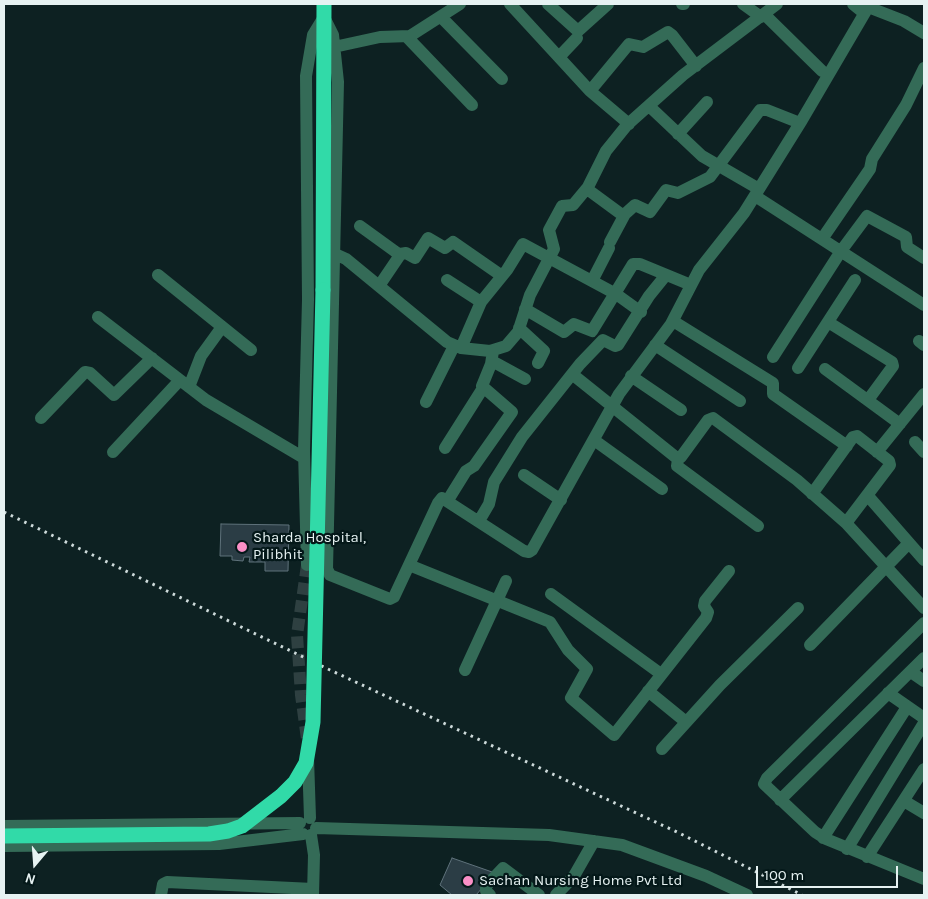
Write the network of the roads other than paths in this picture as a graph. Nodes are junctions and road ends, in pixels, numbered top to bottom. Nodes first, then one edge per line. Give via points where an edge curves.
1 (460, 4) edge
2 (548, 4) edge
3 (608, 4) edge
4 (743, 4) edge
5 (777, 4) edge
6 (853, 4) edge
7 (519, 7) edge
8 (867, 8) edge
9 (324, 11) edge
10 (763, 16) junction
11 (441, 17) junction
12 (924, 33) edge
13 (407, 37) junction
14 (577, 38) dead end
15 (334, 47) junction
16 (560, 58) junction
17 (696, 66) junction
18 (924, 68) edge
19 (822, 71) dead end
20 (502, 79) dead end
21 (590, 91) junction
22 (707, 102) dead end
23 (472, 105) dead end
24 (649, 106) junction
25 (800, 123) junction
26 (629, 124) junction
27 (678, 134) junction
28 (719, 167) junction
29 (587, 189) junction
30 (757, 192) junction
31 (625, 214) junction
32 (360, 226) dead end
33 (822, 239) junction
34 (841, 251) junction
35 (335, 254) junction
36 (400, 254) junction
37 (550, 258) junction
38 (924, 258) edge
39 (158, 275) dead end
40 (666, 275) junction
41 (502, 276) junction
42 (447, 280) dead end
43 (855, 280) dead end
44 (592, 281) junction
45 (691, 285) junction
46 (378, 286) junction
47 (616, 294) junction
48 (481, 302) junction
49 (924, 305) edge
50 (525, 309) junction
51 (641, 312) junction
52 (98, 317) dead end
53 (672, 321) junction
54 (828, 322) junction
55 (222, 327) junction
56 (519, 328) junction
57 (655, 345) junction
58 (458, 347) junction
59 (251, 350) dead end
60 (492, 356) junction
61 (774, 357) dead end
62 (152, 358) junction
63 (538, 363) dead end
64 (798, 368) dead end
65 (826, 369) dead end
66 (572, 374) junction
67 (631, 376) junction
68 (525, 378) dead end
69 (185, 384) junction
70 (483, 388) junction
71 (924, 394) edge
72 (868, 400) junction
73 (740, 401) dead end
74 (426, 402) dead end
75 (612, 407) junction
76 (681, 410) dead end
77 (41, 418) dead end
78 (900, 424) junction
79 (594, 440) junction
80 (915, 442) dead end
81 (847, 446) junction
82 (445, 448) dead end
83 (113, 452) dead end
84 (877, 452) junction
85 (924, 452) edge
86 (304, 458) junction
87 (678, 458) junction
88 (524, 475) dead end
89 (662, 489) dead end
90 (812, 494) junction
91 (868, 496) junction
92 (448, 500) junction
93 (561, 500) junction
94 (479, 521) junction
95 (846, 523) junction
96 (758, 526) dead end
97 (916, 545) edge
98 (924, 560) edge
99 (307, 565) tunnel mouth
100 (409, 565) junction
101 (887, 566) junction
102 (729, 570) dead end
103 (506, 581) dead end
104 (551, 594) dead end
105 (497, 601) junction
106 (798, 608) dead end
107 (924, 608) edge
108 (923, 626) edge
109 (810, 645) dead end
110 (924, 658) edge
111 (465, 670) dead end
112 (911, 672) junction
113 (661, 674) junction
114 (924, 681) edge
115 (648, 691) junction
116 (888, 693) junction
117 (908, 706) junction
118 (924, 718) edge
119 (686, 722) junction
120 (924, 722) edge
121 (307, 739) tunnel mouth
122 (662, 749) dead end
123 (924, 769) edge
124 (780, 800) junction
125 (904, 800) junction
126 (924, 813) edge
127 (4, 826) edge
128 (308, 827) junction
129 (4, 836) edge
130 (823, 838) junction
131 (594, 841) junction
132 (4, 846) edge
133 (847, 849) junction
134 (866, 857) junction
135 (924, 879) edge
136 (313, 892) edge
137 (161, 895) edge
138 (490, 895) edge
139 (539, 895) edge
140 (556, 895) edge
141 (748, 895) edge

1 - 11 street
2 - 3 street via 578,31
4 - 10 street
5 - 10 street
6 - 8 street
7 - 16 street
8 - 12 street via 904,21
8 - 25 street
9 - 15 street
9 - 86 street via 313,35 306,76 308,300
9 - 129 highway, bridge via 323,290 313,722 306,763 295,782 281,796 242,826 228,831 210,834
10 - 17 street
10 - 19 street
11 - 13 street
11 - 20 street
13 - 15 street via 380,36
13 - 23 street
14 - 16 street
15 - 35 street via 338,82
16 - 21 street
17 - 21 street via 668,32 644,47 629,44
17 - 24 street
18 - 33 street via 906,105 872,159 870,169
21 - 26 street
22 - 27 street
24 - 26 street
24 - 27 street
25 - 28 street via 760,110
25 - 30 street
26 - 29 street via 606,151
27 - 28 street
28 - 30 street
28 - 31 street via 700,184 678,193 664,191 650,212 635,205
29 - 31 street
29 - 37 street via 573,204 562,206 549,230 554,246
30 - 33 street
30 - 45 street via 733,228 698,270
31 - 44 street
32 - 36 street
33 - 34 street
34 - 38 street via 869,215 906,237 907,247
34 - 49 street
34 - 61 street
35 - 46 street via 344,256
35 - 100 street via 327,569 330,576 390,600
36 - 41 street via 406,253 415,258 428,238 445,248 453,242
36 - 46 street
37 - 41 street via 523,244
37 - 44 street
37 - 50 street
39 - 55 street
40 - 45 street
40 - 47 street via 633,264
40 - 51 street
41 - 48 street
42 - 48 street
43 - 54 street
44 - 47 street
45 - 53 street
46 - 58 street via 438,337
47 - 50 street via 592,331 574,324 564,332
47 - 51 street
48 - 58 street
50 - 56 street
51 - 66 street via 618,345 603,340
52 - 62 street
53 - 57 street
53 - 81 street via 773,383 773,394
54 - 64 street
54 - 72 street via 893,364
55 - 59 street
55 - 69 street
56 - 60 street via 506,346
56 - 63 street via 544,351
57 - 67 street
57 - 73 street
58 - 60 street
58 - 74 street
60 - 68 street
60 - 70 street
62 - 69 street
62 - 77 street via 114,394 90,373 84,372
65 - 72 street
66 - 75 street
66 - 94 street via 522,437 494,482 489,504
67 - 75 street
67 - 76 street
69 - 83 street
69 - 86 street via 215,406
70 - 82 street
70 - 92 street via 512,412
71 - 78 street
72 - 78 street
75 - 79 street
75 - 87 street
78 - 84 street
79 - 89 street
79 - 93 street
80 - 85 street
81 - 84 street via 855,436
81 - 90 street
84 - 91 street via 890,465
86 - 99 street
87 - 90 street via 712,418
87 - 96 street via 677,466
88 - 93 street
90 - 95 street
91 - 95 street
91 - 97 street
92 - 94 street
92 - 100 street via 440,500
93 - 94 street via 529,552
95 - 101 street
97 - 98 street
97 - 101 street
100 - 105 street
101 - 107 street
101 - 109 street
102 - 113 street via 705,601 708,615
103 - 105 street
104 - 113 street
105 - 111 street
105 - 115 street via 550,622 568,650 586,669 570,698 612,734 617,733
106 - 119 street
108 - 124 street via 764,781
110 - 112 street
112 - 114 street
112 - 116 street
113 - 115 street
115 - 119 street
116 - 117 street
116 - 124 street
117 - 118 street
117 - 130 street
119 - 122 street
120 - 133 street
121 - 128 street
123 - 125 street
124 - 130 street
125 - 126 street
125 - 134 street
127 - 128 street
128 - 131 street via 549,835
128 - 132 street via 219,844
128 - 136 street via 314,854
130 - 133 street
131 - 140 street via 578,870
131 - 141 street via 622,845
133 - 134 street
134 - 135 street
136 - 137 street via 167,882 163,884
138 - 139 street via 486,886 503,868

